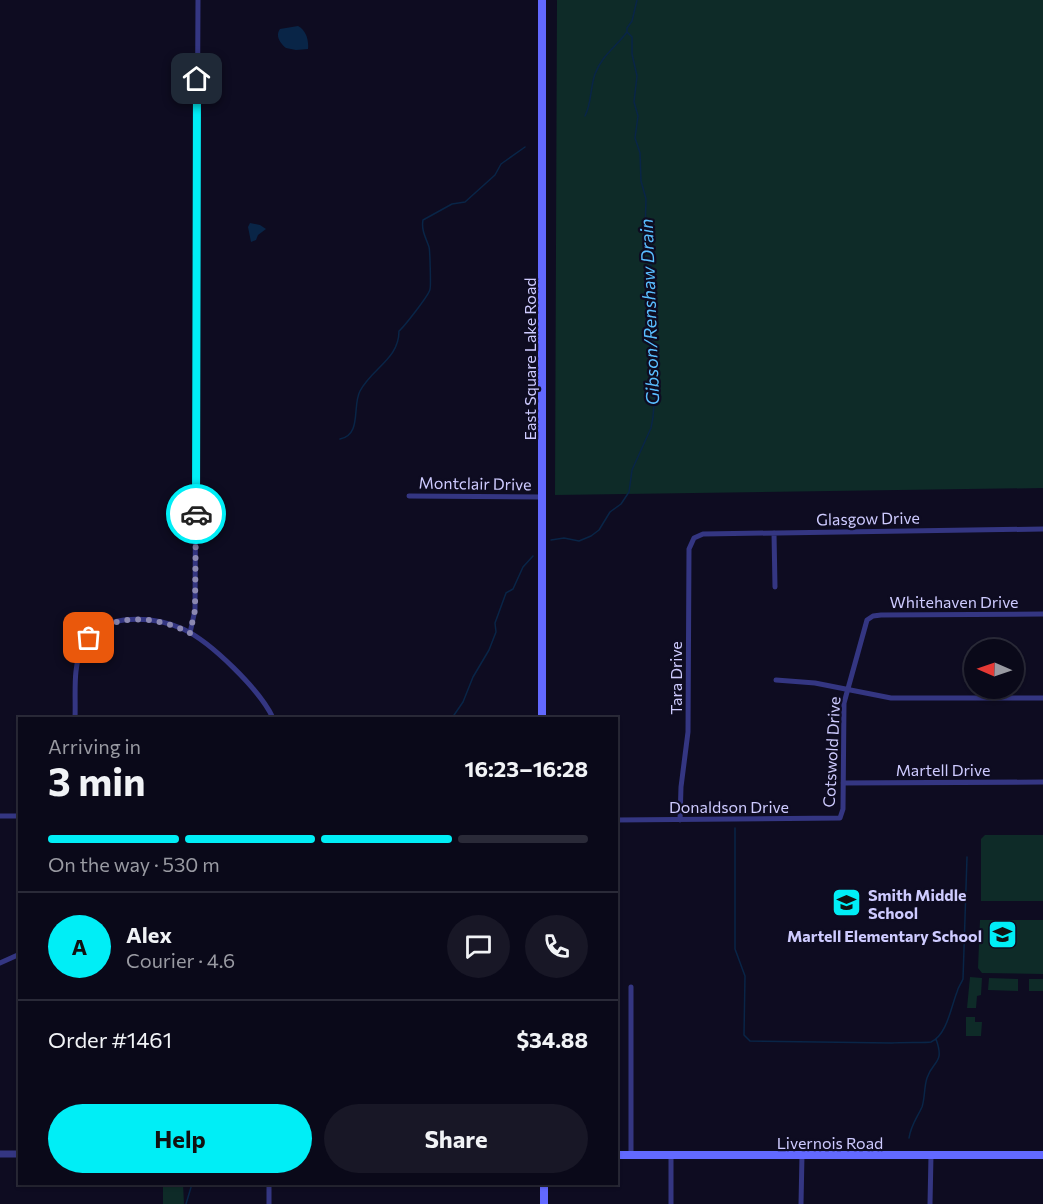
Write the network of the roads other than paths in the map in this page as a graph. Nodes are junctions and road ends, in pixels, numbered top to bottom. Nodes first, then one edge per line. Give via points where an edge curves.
1 (198, 0) edge
2 (542, 0) edge
3 (409, 496) dead end
4 (542, 497) junction
5 (1043, 529) edge
6 (774, 533) junction
7 (694, 538) joint
8 (775, 587) dead end
9 (1043, 614) edge
10 (867, 620) joint
11 (190, 633) junction
12 (776, 680) dead end
13 (848, 690) junction
14 (1043, 698) edge
15 (75, 717) edge
16 (272, 717) edge
17 (542, 717) edge
18 (1043, 782) edge
19 (843, 783) junction
20 (0, 816) edge
21 (18, 816) edge
22 (842, 817) joint
23 (618, 820) edge
24 (680, 820) junction
25 (18, 955) edge
26 (0, 963) edge
27 (631, 987) dead end
28 (0, 1154) edge
29 (18, 1154) edge
30 (618, 1155) edge
31 (632, 1155) junction
32 (671, 1155) junction
33 (802, 1155) junction
34 (931, 1155) junction
35 (1043, 1155) edge
36 (269, 1185) edge
37 (544, 1185) edge
38 (269, 1204) edge
39 (544, 1204) edge
40 (671, 1204) edge
41 (801, 1204) edge
42 (930, 1204) edge

1 - 11 street via 195,610
2 - 4 main road, East Square Lake Road
3 - 4 street, Montclair Drive
4 - 17 main road, East Square Lake Road
5 - 6 street, Glasgow Drive
6 - 7 street, Glasgow Drive via 703,534
6 - 8 street
7 - 24 street, Tara Drive via 689,549 688,732
9 - 10 street, Whitehaven Drive via 881,615
10 - 13 street, Cotswold Drive
11 - 15 street via 166,623 136,619 109,623 95,631 85,643 76,668
11 - 16 street via 248,683
12 - 13 street
13 - 14 street via 898,699
13 - 19 street, Cotswold Drive via 843,721
18 - 19 street, Martell Drive
19 - 22 street, Cotswold Drive
20 - 21 street
22 - 24 street, Donaldson Drive
23 - 24 street, Donaldson Drive
25 - 26 street
27 - 31 street
28 - 29 street
30 - 31 main road, Livernois Road
31 - 32 main road, Livernois Road
32 - 33 main road, Livernois Road
32 - 40 street
33 - 34 main road, Livernois Road
33 - 41 street
34 - 35 main road, Livernois Road
34 - 42 street
36 - 38 street
37 - 39 main road

